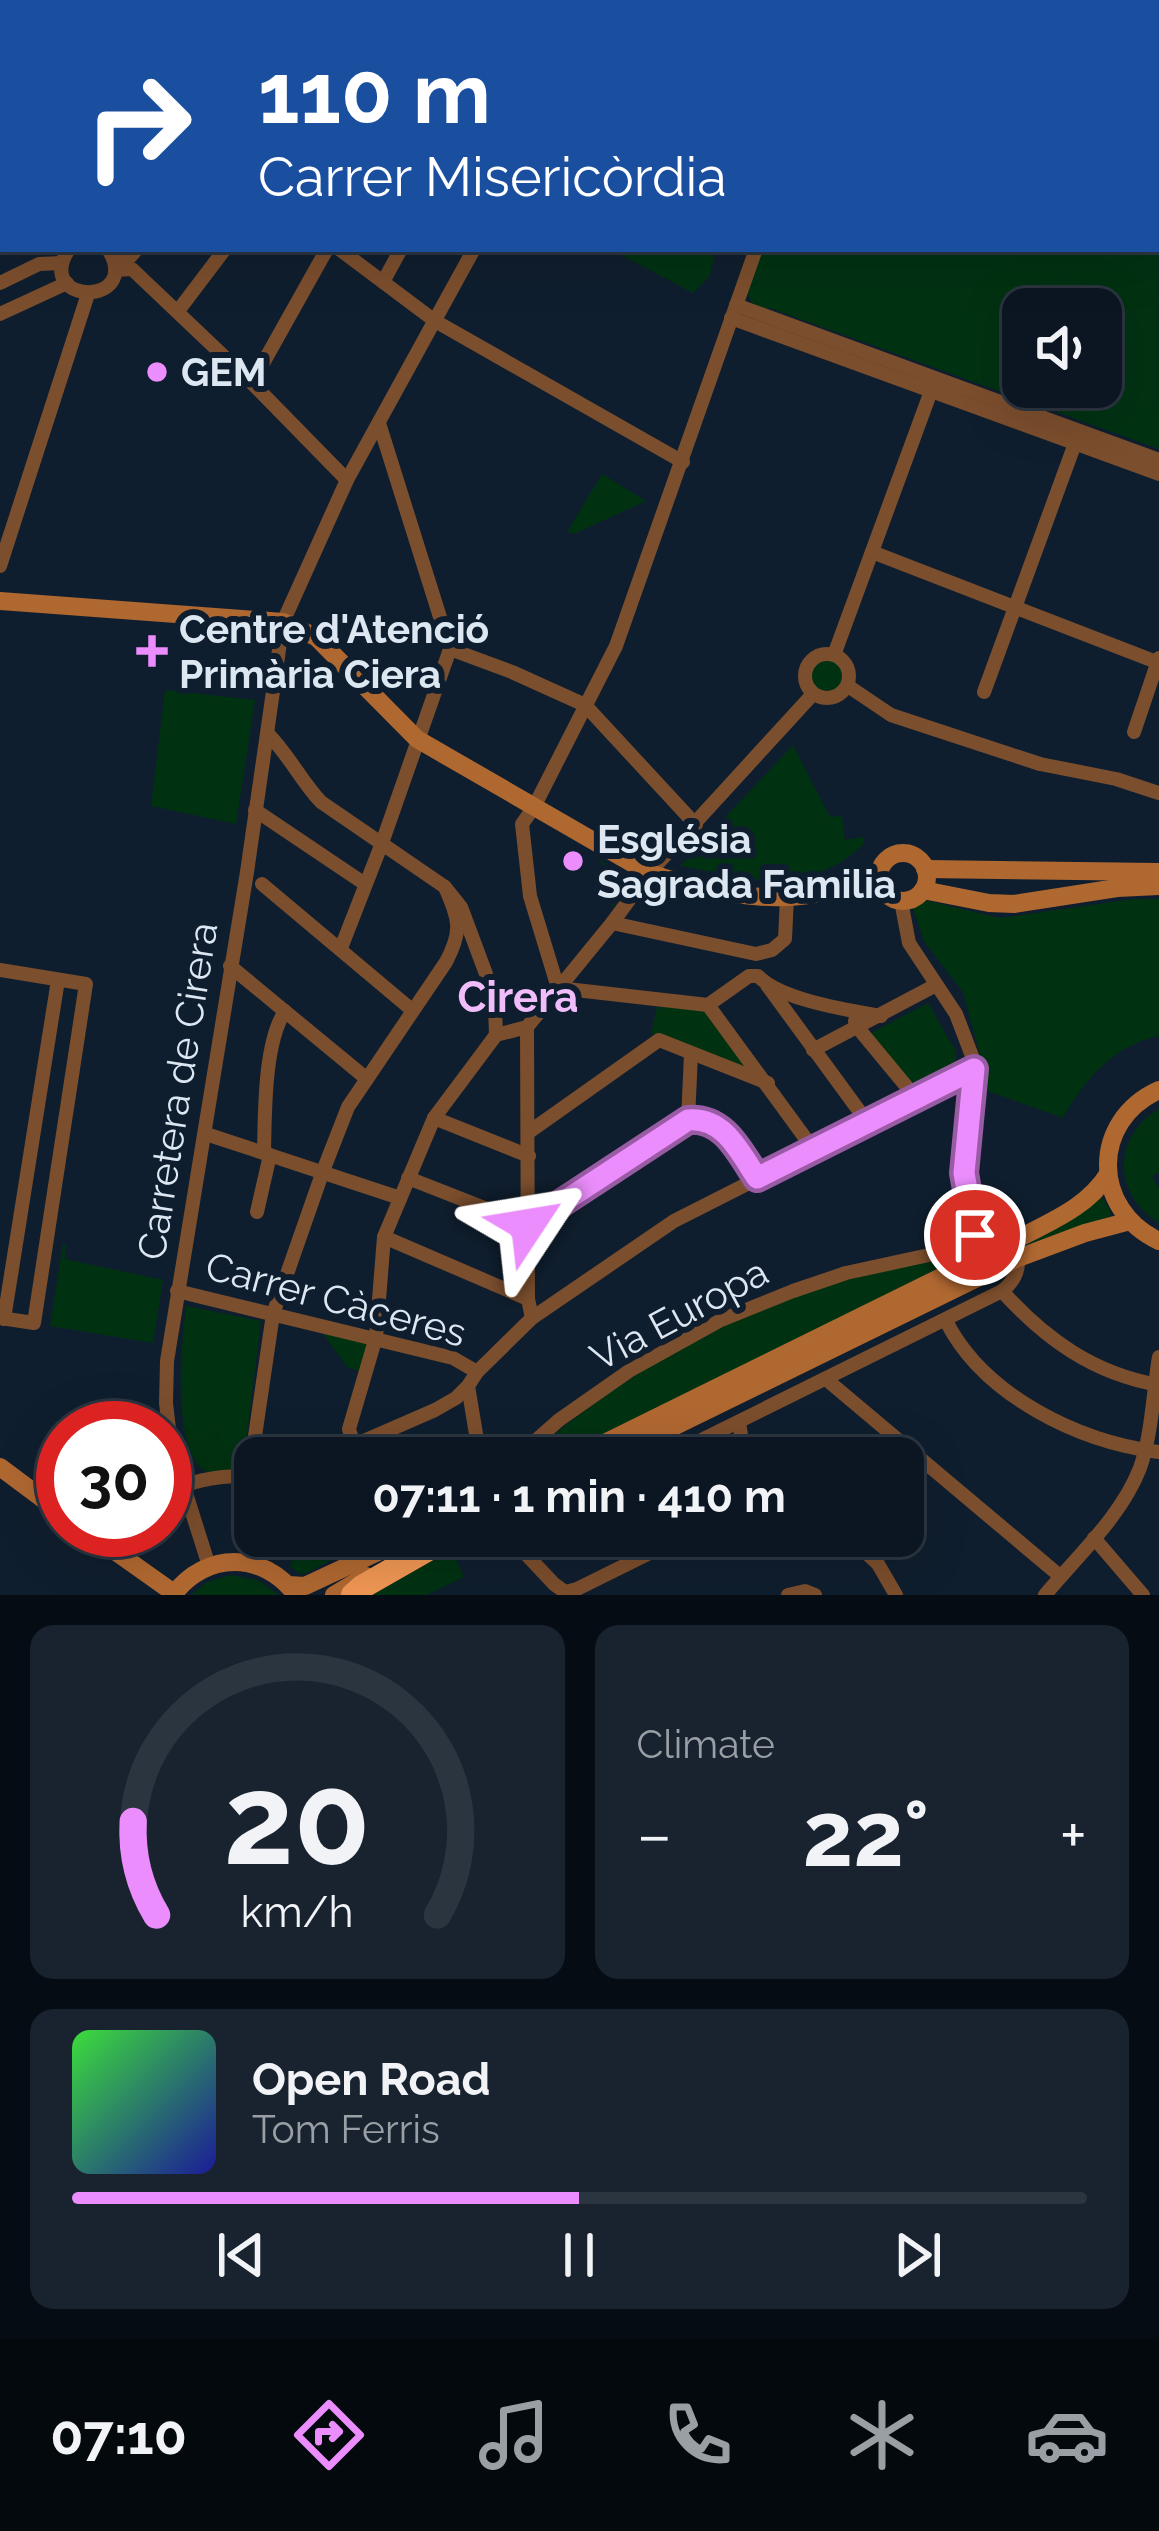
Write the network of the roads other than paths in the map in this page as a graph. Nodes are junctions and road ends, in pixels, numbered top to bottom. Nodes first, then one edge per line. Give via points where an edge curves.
1 (224, 252) edge
2 (325, 252) edge
3 (342, 252) edge
4 (399, 252) edge
5 (472, 252) edge
6 (755, 252) edge
7 (65, 257) edge
8 (112, 261) edge
9 (383, 282) junction
10 (0, 283) edge
11 (67, 284) junction
12 (88, 294) junction
13 (178, 311) junction
14 (733, 311) junction
15 (0, 314) edge
16 (435, 321) junction
17 (252, 383) junction
18 (934, 384) junction
19 (379, 423) junction
20 (1078, 436) junction
21 (1159, 460) edge
22 (683, 462) junction
23 (1159, 475) edge
24 (347, 480) junction
25 (872, 552) junction
26 (0, 566) edge
27 (0, 601) edge
28 (1014, 608) junction
29 (283, 622) junction
30 (450, 649) junction
31 (834, 655) junction
32 (1158, 661) edge
33 (848, 686) junction
34 (984, 692) dead end
35 (813, 694) junction
36 (585, 705) junction
37 (1134, 732) dead end
38 (268, 734) junction
39 (417, 739) junction
40 (1159, 793) edge
41 (534, 807) junction
42 (255, 810) junction
43 (696, 825) junction
44 (382, 843) junction
45 (926, 869) junction
46 (1159, 872) edge
47 (649, 873) junction
48 (878, 879) junction
49 (262, 884) dead end
50 (365, 884) junction
51 (1159, 886) edge
52 (445, 887) junction
53 (922, 890) junction
54 (787, 897) junction
55 (901, 901) junction
56 (612, 923) junction
57 (341, 948) junction
58 (230, 966) junction
59 (0, 970) edge
60 (58, 980) junction
61 (762, 981) junction
62 (936, 985) junction
63 (558, 988) junction
64 (708, 1005) junction
65 (412, 1010) junction
66 (852, 1010) junction
67 (285, 1011) junction
68 (881, 1016) junction
69 (527, 1027) junction
70 (858, 1028) junction
71 (496, 1035) junction
72 (813, 1050) junction
73 (691, 1054) junction
74 (974, 1069) junction
75 (367, 1079) junction
76 (768, 1083) junction
77 (1159, 1090) edge
78 (916, 1098) junction
79 (434, 1118) junction
80 (688, 1120) junction
81 (868, 1123) junction
82 (529, 1132) junction
83 (206, 1134) junction
84 (814, 1150) junction
85 (267, 1153) junction
86 (30, 1156) junction
87 (530, 1156) junction
88 (58, 1162) junction
89 (323, 1171) junction
90 (1108, 1174) junction
91 (408, 1178) junction
92 (757, 1178) junction
93 (400, 1198) junction
94 (257, 1212) dead end
95 (1130, 1222) junction
96 (528, 1225) junction
97 (975, 1235) junction
98 (384, 1237) junction
99 (1159, 1241) edge
100 (961, 1249) junction
101 (1014, 1250) junction
102 (961, 1277) junction
103 (177, 1291) junction
104 (1000, 1292) junction
105 (528, 1299) junction
106 (273, 1314) junction
107 (2, 1318) edge
108 (532, 1318) junction
109 (946, 1321) junction
110 (376, 1337) junction
111 (1159, 1357) edge
112 (477, 1372) junction
113 (827, 1380) junction
114 (1157, 1385) edge
115 (468, 1387) junction
116 (166, 1401) edge
117 (739, 1423) junction
118 (257, 1437) edge
119 (352, 1437) edge
120 (373, 1437) edge
121 (476, 1437) edge
122 (540, 1437) edge
123 (619, 1437) edge
124 (651, 1437) edge
125 (709, 1437) edge
126 (741, 1437) edge
127 (1152, 1451) edge
128 (0, 1467) edge
129 (234, 1475) edge
130 (192, 1482) edge
131 (36, 1494) edge
132 (192, 1515) edge
133 (1094, 1538) junction
134 (132, 1557) edge
135 (366, 1557) edge
136 (408, 1557) edge
137 (415, 1557) edge
138 (527, 1557) edge
139 (642, 1557) edge
140 (872, 1557) edge
141 (209, 1566) junction
142 (1060, 1576) junction
143 (292, 1590) edge
144 (174, 1594) edge
145 (334, 1595) edge
146 (353, 1595) edge
147 (788, 1595) edge
148 (814, 1595) edge
149 (896, 1595) edge
150 (1045, 1595) edge
151 (1143, 1595) edge

1 - 13 street
2 - 17 street
3 - 9 street
4 - 9 street
5 - 16 street, Carretera de Cirera
6 - 14 street
7 - 10 street
7 - 11 street
8 - 12 street via 109,284
8 - 13 street
9 - 16 street
11 - 12 street
11 - 15 street
12 - 26 street
13 - 17 street
14 - 18 street
14 - 22 street
16 - 19 street, Carretera de Cirera
16 - 22 street
17 - 24 street
18 - 20 street
18 - 25 street
19 - 24 street, Carretera de Cirera
19 - 30 street
20 - 21 street
20 - 23 street
20 - 28 street
22 - 36 street via 616,646
24 - 29 street, Carretera de Cirera
25 - 28 street
25 - 31 street
27 - 29 street
28 - 32 street
28 - 34 street
29 - 38 street, Carretera de Cirera
29 - 39 street via 316,637
30 - 36 street
30 - 39 street
31 - 33 street via 849,671
31 - 35 street via 807,665
32 - 37 street
33 - 35 street via 832,698
33 - 40 street via 891,715
35 - 43 street
36 - 41 street
36 - 43 street
38 - 42 street, Carretera de Cirera
38 - 44 street via 321,802
39 - 41 street
39 - 44 street
41 - 47 street
41 - 63 street via 522,824 530,896
42 - 50 street
42 - 58 street, Carretera de Cirera
43 - 47 street
44 - 50 street
44 - 52 street
45 - 46 street
45 - 48 street via 911,854 895,854
45 - 53 street
47 - 54 street via 720,892
47 - 56 street
48 - 54 street
48 - 55 street
49 - 57 street
50 - 57 street
51 - 53 street via 1014,904
52 - 65 street via 457,940
52 - 71 street via 480,950
53 - 55 street
54 - 56 street via 785,939 756,954
55 - 62 street via 909,943
56 - 63 street
57 - 65 street
58 - 67 street
58 - 83 street, Carretera de Cirera
59 - 60 street
60 - 86 street
60 - 88 street via 86,984
61 - 64 street via 749,976
61 - 66 street
61 - 72 street
62 - 68 street
62 - 74 street via 965,1033
63 - 64 street
63 - 69 street
64 - 76 street
65 - 75 street
66 - 68 street
66 - 70 street
67 - 75 street
67 - 85 street via 266,1085
68 - 70 street
69 - 71 street
69 - 82 street
70 - 72 street
70 - 78 street
71 - 79 street
72 - 81 street
73 - 76 street
73 - 80 street
73 - 82 street via 659,1040
74 - 78 street
74 - 97 street via 964,1173
75 - 89 street
76 - 84 street
77 - 90 street via 1117,1127
78 - 81 street
79 - 87 street
79 - 91 street
80 - 92 street via 724,1130
80 - 96 street
81 - 84 street
82 - 87 street
83 - 85 street
83 - 103 street, Carretera de Cirera
84 - 92 street
85 - 89 street
85 - 94 street
86 - 88 street
86 - 107 street
87 - 96 street
88 - 107 street via 34,1323
89 - 93 street
89 - 106 street
90 - 95 street
90 - 101 street, Via Europa
91 - 93 street
91 - 96 street
92 - 108 street via 674,1221
93 - 98 street
95 - 99 street
95 - 101 street, Via Europa
96 - 105 street
97 - 100 street
97 - 101 street via 992,1233
98 - 105 street
98 - 110 street
100 - 102 street
100 - 122 street, Via Europa via 846,1273 706,1328 629,1371
101 - 102 street, Via Europa
101 - 104 street via 1016,1276
102 - 104 street via 982,1294
102 - 123 street, Via Europa
102 - 124 street, Via Europa
103 - 106 street, Carrer Càceres
103 - 116 street, Carretera de Cirera
104 - 109 street
104 - 114 street via 1094,1366
105 - 108 street
106 - 110 street, Carrer Càceres
106 - 118 street
108 - 112 street
109 - 113 street
109 - 127 street via 981,1366 1033,1408 1087,1436
110 - 112 street, Carrer Càceres
110 - 119 street
111 - 114 street
112 - 115 street
113 - 117 street
113 - 142 street
114 - 127 street
115 - 120 street
115 - 121 street
117 - 125 street
117 - 126 street
127 - 133 street
128 - 131 street
129 - 130 street
132 - 141 street, Carretera de Cirera
133 - 142 street
133 - 151 street
134 - 144 street
135 - 143 street
136 - 145 street
137 - 146 highway
138 - 139 street via 565,1592
140 - 149 street
141 - 143 street via 256,1564
141 - 144 street
142 - 150 street
147 - 148 street

